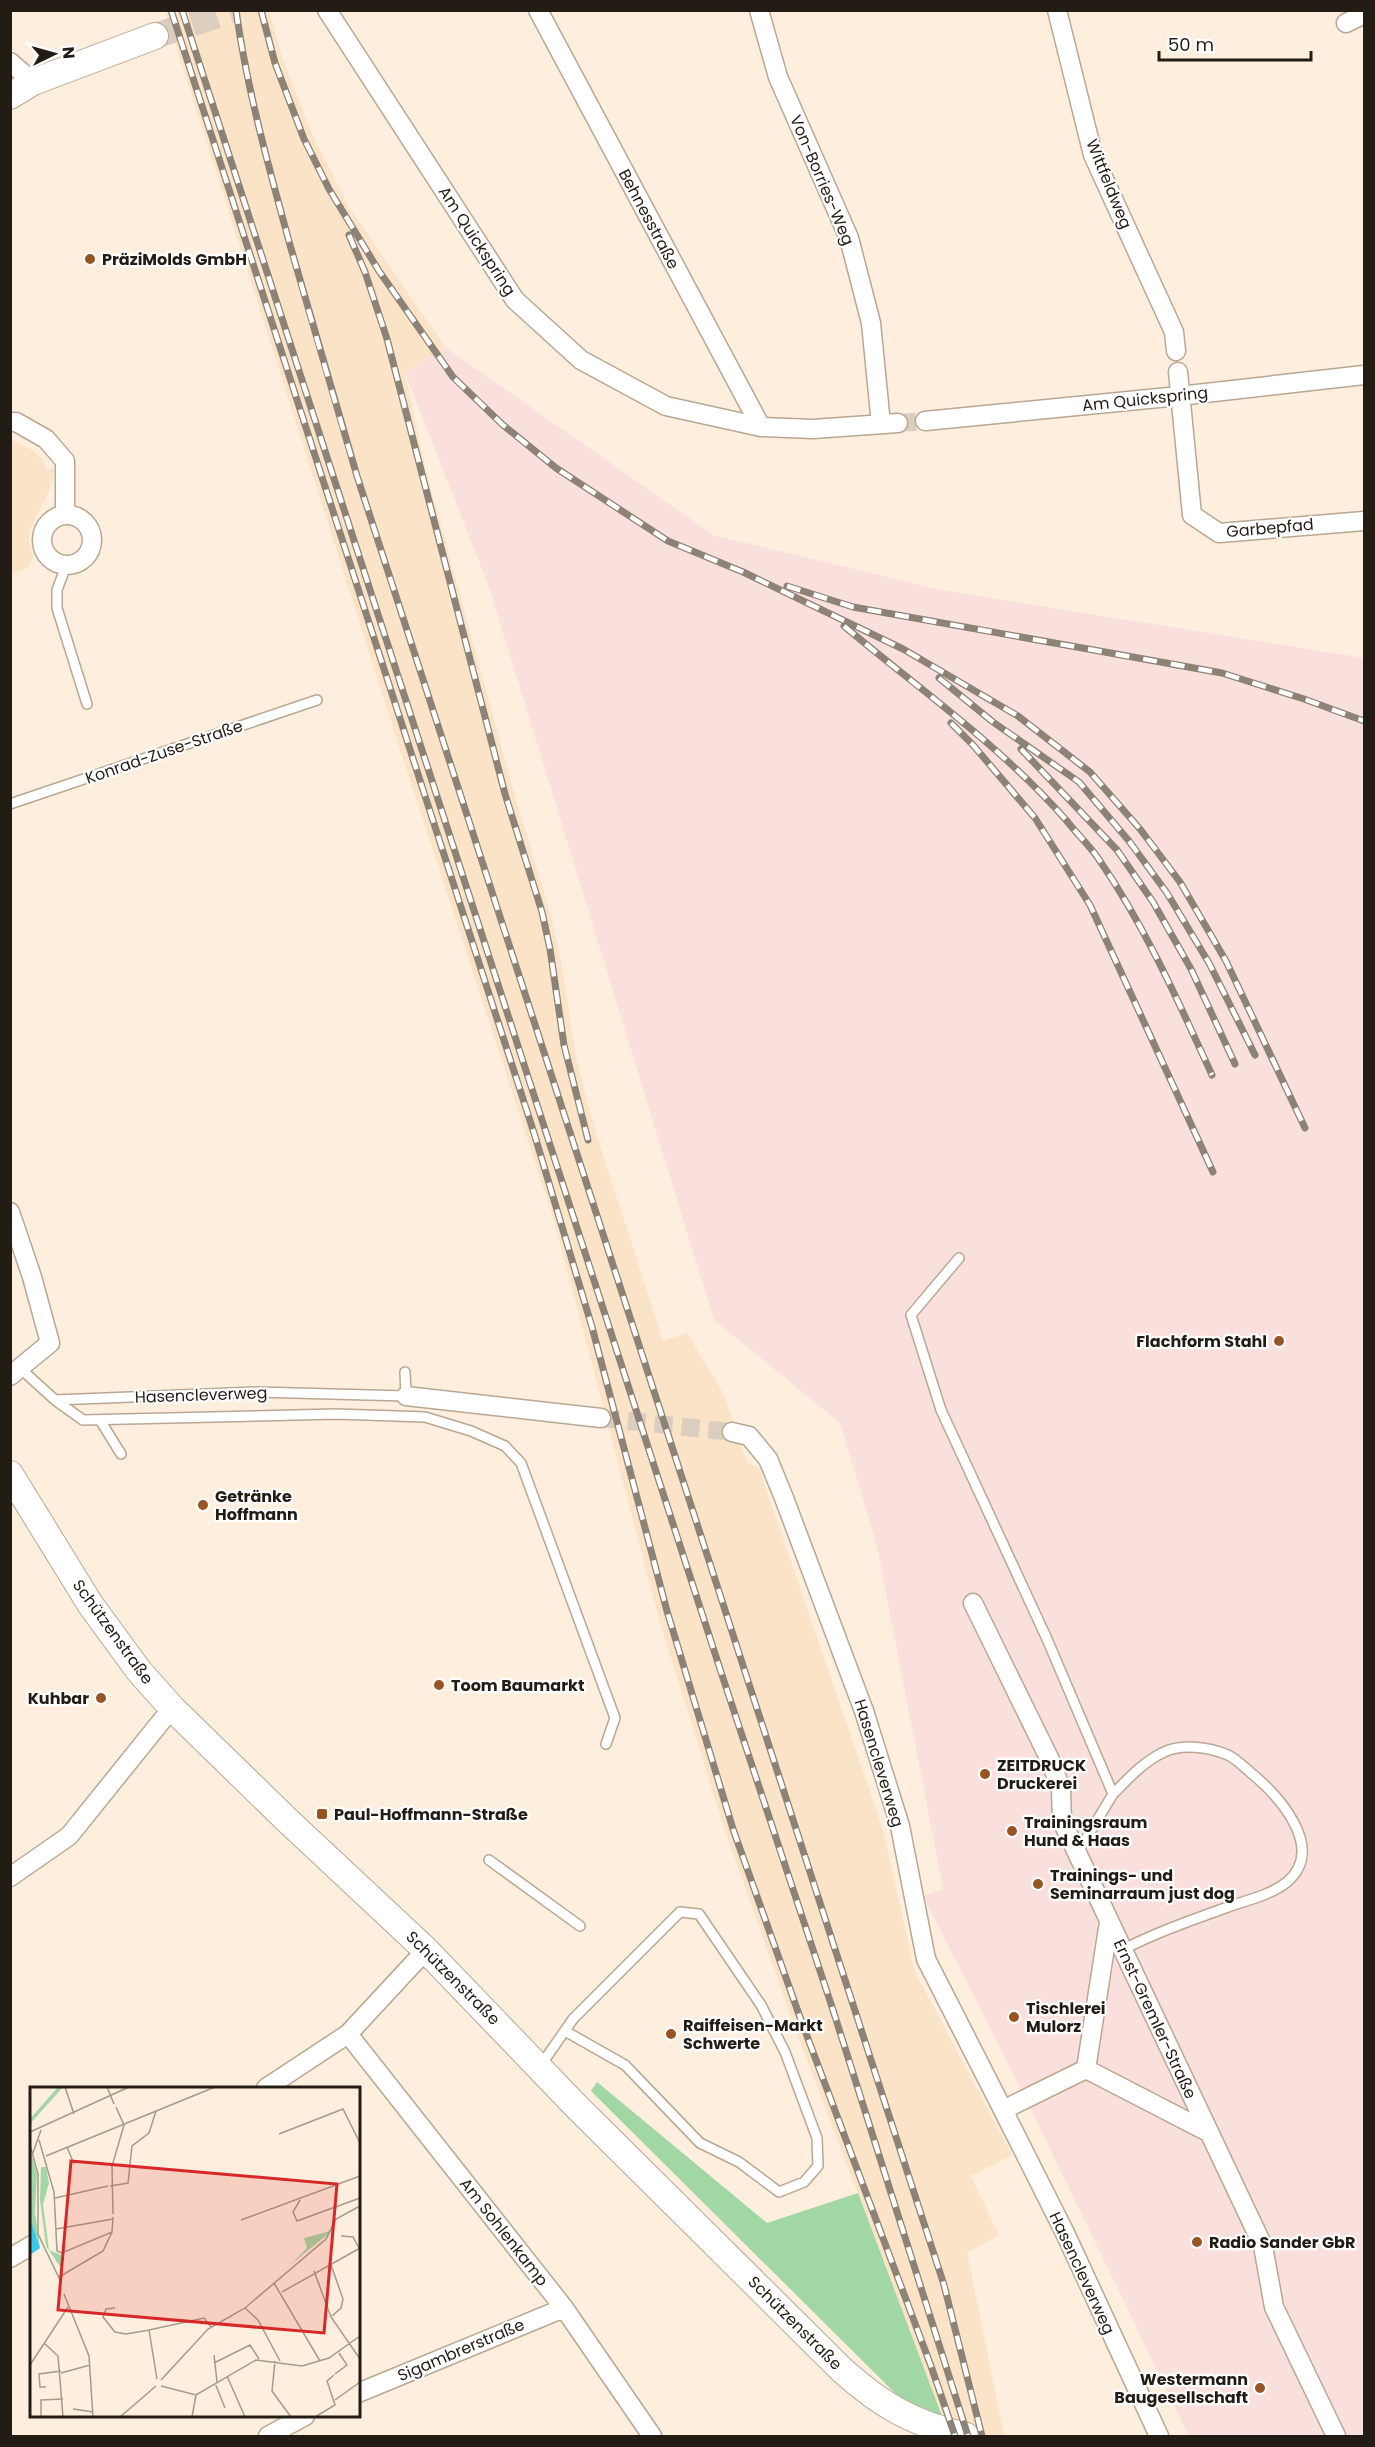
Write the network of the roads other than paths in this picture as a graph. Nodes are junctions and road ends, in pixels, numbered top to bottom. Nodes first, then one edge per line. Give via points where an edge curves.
1 (327, 10) edge
2 (538, 10) edge
3 (759, 10) edge
4 (1057, 10) edge
5 (1365, 14) edge
6 (1346, 23) dead end
7 (155, 36) tunnel mouth
8 (10, 62) edge
9 (33, 82) junction
10 (10, 96) edge
11 (1176, 351) dead end
12 (1178, 372) dead end
13 (1365, 375) edge
14 (1179, 396) junction
15 (925, 421) tunnel mouth
16 (10, 422) edge
17 (889, 424) joint
18 (760, 427) junction
19 (65, 515) junction
20 (1365, 521) edge
21 (66, 566) junction
22 (317, 700) dead end
23 (87, 704) dead end
24 (10, 804) edge
25 (10, 1212) edge
26 (959, 1258) dead end
27 (405, 1372) dead end
28 (16, 1373) edge
29 (406, 1395) junction
30 (55, 1400) junction
31 (601, 1418) tunnel mouth
32 (100, 1420) junction
33 (732, 1432) tunnel mouth
34 (121, 1454) dead end
35 (10, 1474) edge
36 (973, 1602) dead end
37 (172, 1708) junction
38 (606, 1744) dead end
39 (1113, 1794) junction
40 (1078, 1852) junction
41 (489, 1860) dead end
42 (10, 1877) edge
43 (1109, 1922) junction
44 (580, 1926) dead end
45 (426, 1950) junction
46 (1122, 1950) junction
47 (565, 2031) junction
48 (348, 2034) junction
49 (539, 2067) junction
50 (1086, 2069) junction
51 (268, 2087) edge
52 (1003, 2110) junction
53 (1208, 2132) junction
54 (30, 2246) edge
55 (10, 2258) edge
56 (564, 2308) junction
57 (360, 2392) edge
58 (301, 2417) edge
59 (956, 2434) edge
60 (268, 2436) edge
61 (652, 2436) edge
62 (1159, 2436) edge
63 (1336, 2436) edge

1 - 18 street, Am Quickspring via 515,300 529,314 581,360 666,406
2 - 18 street, Behnesstraße
3 - 17 street, Von-Borries-Weg via 778,77 849,238 871,323
4 - 11 street, Wittfeldweg via 1093,155 1174,332
5 - 6 street
7 - 9 main road
8 - 9 street
9 - 10 main road
12 - 14 street
13 - 14 street, Am Quickspring
14 - 15 street, Am Quickspring
14 - 20 street, Garbepfad via 1192,515 1220,533
16 - 19 street via 46,439 65,461
17 - 18 street, Am Quickspring via 813,429
19 - 21 street via 48,524 42,543 51,560
19 - 21 street via 84,521 93,538 87,557
21 - 23 lane via 57,590 57,608
22 - 24 lane, Konrad-Zuse-Straße
25 - 28 street via 50,1342
26 - 39 lane via 911,1315 940,1410 1047,1639
27 - 29 lane
28 - 30 lane
29 - 30 lane, Hasencleverweg via 256,1392
29 - 31 street, Hasencleverweg
30 - 32 lane via 83,1420
32 - 34 lane
32 - 38 lane via 336,1414 425,1417 505,1446 521,1463 615,1718
33 - 52 street, Hasencleverweg via 749,1436 768,1459 784,1498 864,1711 900,1826 926,1959
35 - 37 main road, Schützenstraße via 90,1604 139,1671
36 - 40 street, Ernst-Gremler-Straße via 1050,1760 1061,1789 1062,1821
37 - 42 street via 69,1836
37 - 45 main road, Schützenstraße
39 - 40 lane
39 - 46 lane via 1141,1766 1163,1752 1208,1749 1231,1756 1262,1782 1291,1816 1300,1840 1301,1859 1286,1882
40 - 43 street, Ernst-Gremler-Straße
41 - 44 lane
43 - 46 street, Ernst-Gremler-Straße
43 - 50 street
45 - 48 street
45 - 49 main road, Schützenstraße
46 - 53 street, Ernst-Gremler-Straße
47 - 47 lane via 680,1912 699,1914 761,2005 785,2052 817,2138 818,2166 804,2182 778,2192 739,2162 700,2143 625,2066
47 - 49 lane
48 - 51 street
48 - 56 street, Am Sohlenkamp
49 - 59 main road, Schützenstraße via 863,2389 907,2417
50 - 52 street
50 - 53 street
52 - 62 street, Hasencleverweg
53 - 63 street, Ernst-Gremler-Straße via 1263,2246 1274,2307
54 - 55 street
56 - 57 street, Sigambrerstraße
56 - 61 street, Am Sohlenkamp
58 - 60 street

